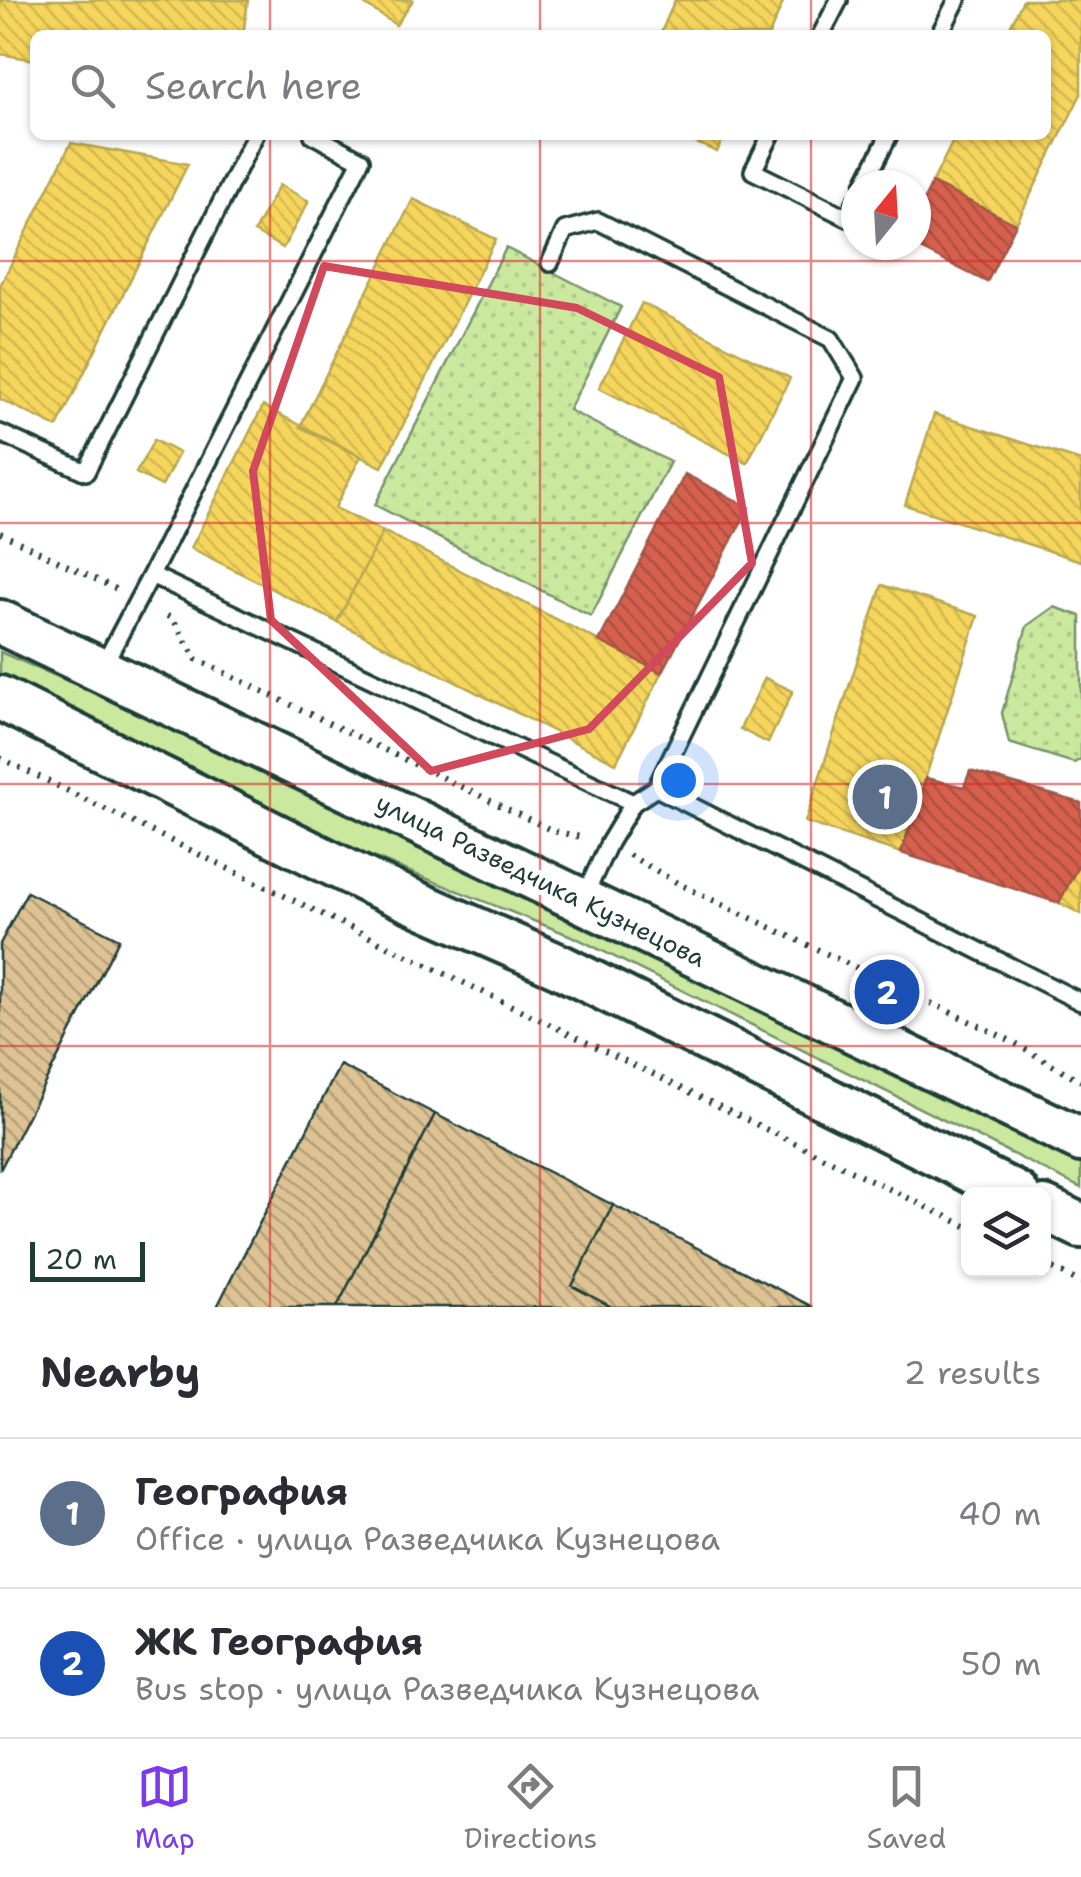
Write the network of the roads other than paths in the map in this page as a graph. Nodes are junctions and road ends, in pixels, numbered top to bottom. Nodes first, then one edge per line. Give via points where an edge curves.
1 (839, 0) edge
2 (957, 0) edge
3 (824, 30) edge
4 (942, 30) edge
5 (252, 140) edge
6 (322, 140) edge
7 (768, 140) edge
8 (886, 140) edge
9 (872, 170) edge
10 (841, 214) edge
11 (550, 263) dead end
12 (0, 433) edge
13 (151, 575) junction
14 (0, 622) edge
15 (100, 672) junction
16 (0, 698) edge
17 (656, 788) junction
18 (633, 803) junction
19 (582, 902) junction
20 (1081, 1002) edge
21 (1081, 1140) edge
22 (1003, 1187) edge
23 (1051, 1211) edge
24 (1081, 1226) edge

1 - 3 lane
2 - 4 lane
5 - 12 lane via 86,472
6 - 13 lane via 360,160
7 - 10 lane via 753,170
8 - 9 lane
11 - 17 lane via 565,230 598,221 831,339 855,378
13 - 15 lane
13 - 18 lane
14 - 15 main road, улица Разведчика Кузнецова
15 - 19 main road, улица Разведчика Кузнецова
16 - 22 main road
17 - 18 lane
17 - 20 lane
18 - 19 lane
19 - 21 main road, улица Разведчика Кузнецова
23 - 24 main road

